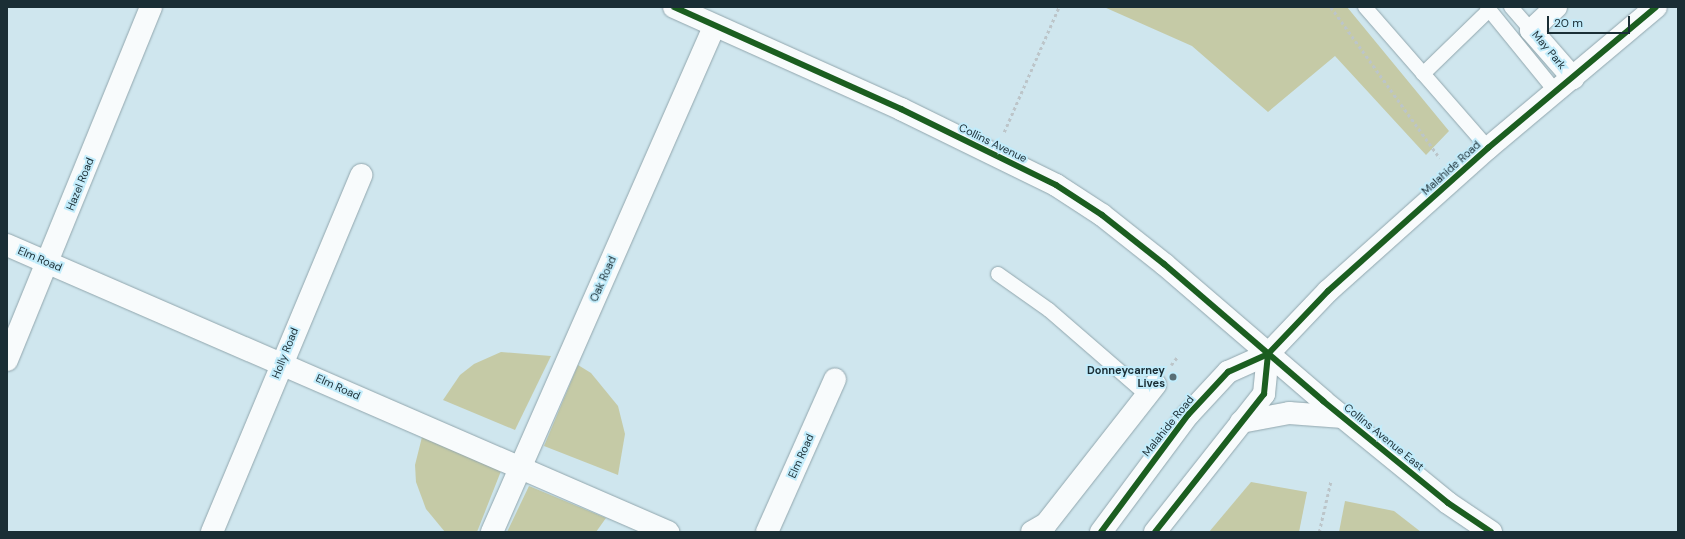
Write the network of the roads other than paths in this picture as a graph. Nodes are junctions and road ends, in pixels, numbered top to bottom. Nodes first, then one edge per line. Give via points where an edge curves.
1 (151, 7) edge
2 (674, 7) edge
3 (1365, 7) edge
4 (1511, 7) edge
5 (1556, 7) edge
6 (1656, 7) edge
7 (1488, 8) edge
8 (714, 27) junction
9 (1530, 30) junction
10 (1423, 74) junction
11 (1573, 78) junction
12 (1556, 92) junction
13 (1488, 148) junction
14 (361, 175) dead end
15 (7, 245) edge
16 (48, 263) junction
17 (998, 274) dead end
18 (1268, 354) junction
19 (7, 360) edge
20 (282, 362) junction
21 (835, 379) dead end
22 (1151, 390) joint
23 (1344, 417) junction
24 (1241, 422) junction
25 (520, 466) junction
26 (212, 532) edge
27 (492, 532) edge
28 (668, 532) edge
29 (767, 532) edge
30 (1032, 532) edge
31 (1101, 532) edge
32 (1156, 532) edge
33 (1491, 532) edge

1 - 16 street, Hazel Road
2 - 8 street, Collins Avenue
3 - 10 lane
4 - 9 lane
5 - 9 street, May Park
6 - 11 street, Malahide Road
7 - 10 lane
7 - 12 lane
8 - 18 street, Collins Avenue via 994,154 1056,185 1102,215
8 - 25 street, Oak Road
9 - 11 street, May Park
10 - 13 lane
11 - 12 street, Malahide Road
12 - 13 street, Malahide Road
13 - 18 street, Malahide Road via 1328,291
14 - 20 street, Holly Road
15 - 16 street, Elm Road
16 - 19 street, Hazel Road
16 - 20 street, Elm Road
17 - 22 lane via 1049,310
18 - 23 street, Collins Avenue East
18 - 24 street via 1264,394
18 - 31 street, Malahide Road via 1228,372 1188,415
20 - 25 street, Elm Road
20 - 26 street, Holly Road
21 - 29 street, Elm Road
22 - 30 street via 1046,524
23 - 24 street via 1289,413
23 - 33 street, Collins Avenue East via 1448,503
24 - 32 street
25 - 27 street, Oak Road
25 - 28 street, Elm Road

